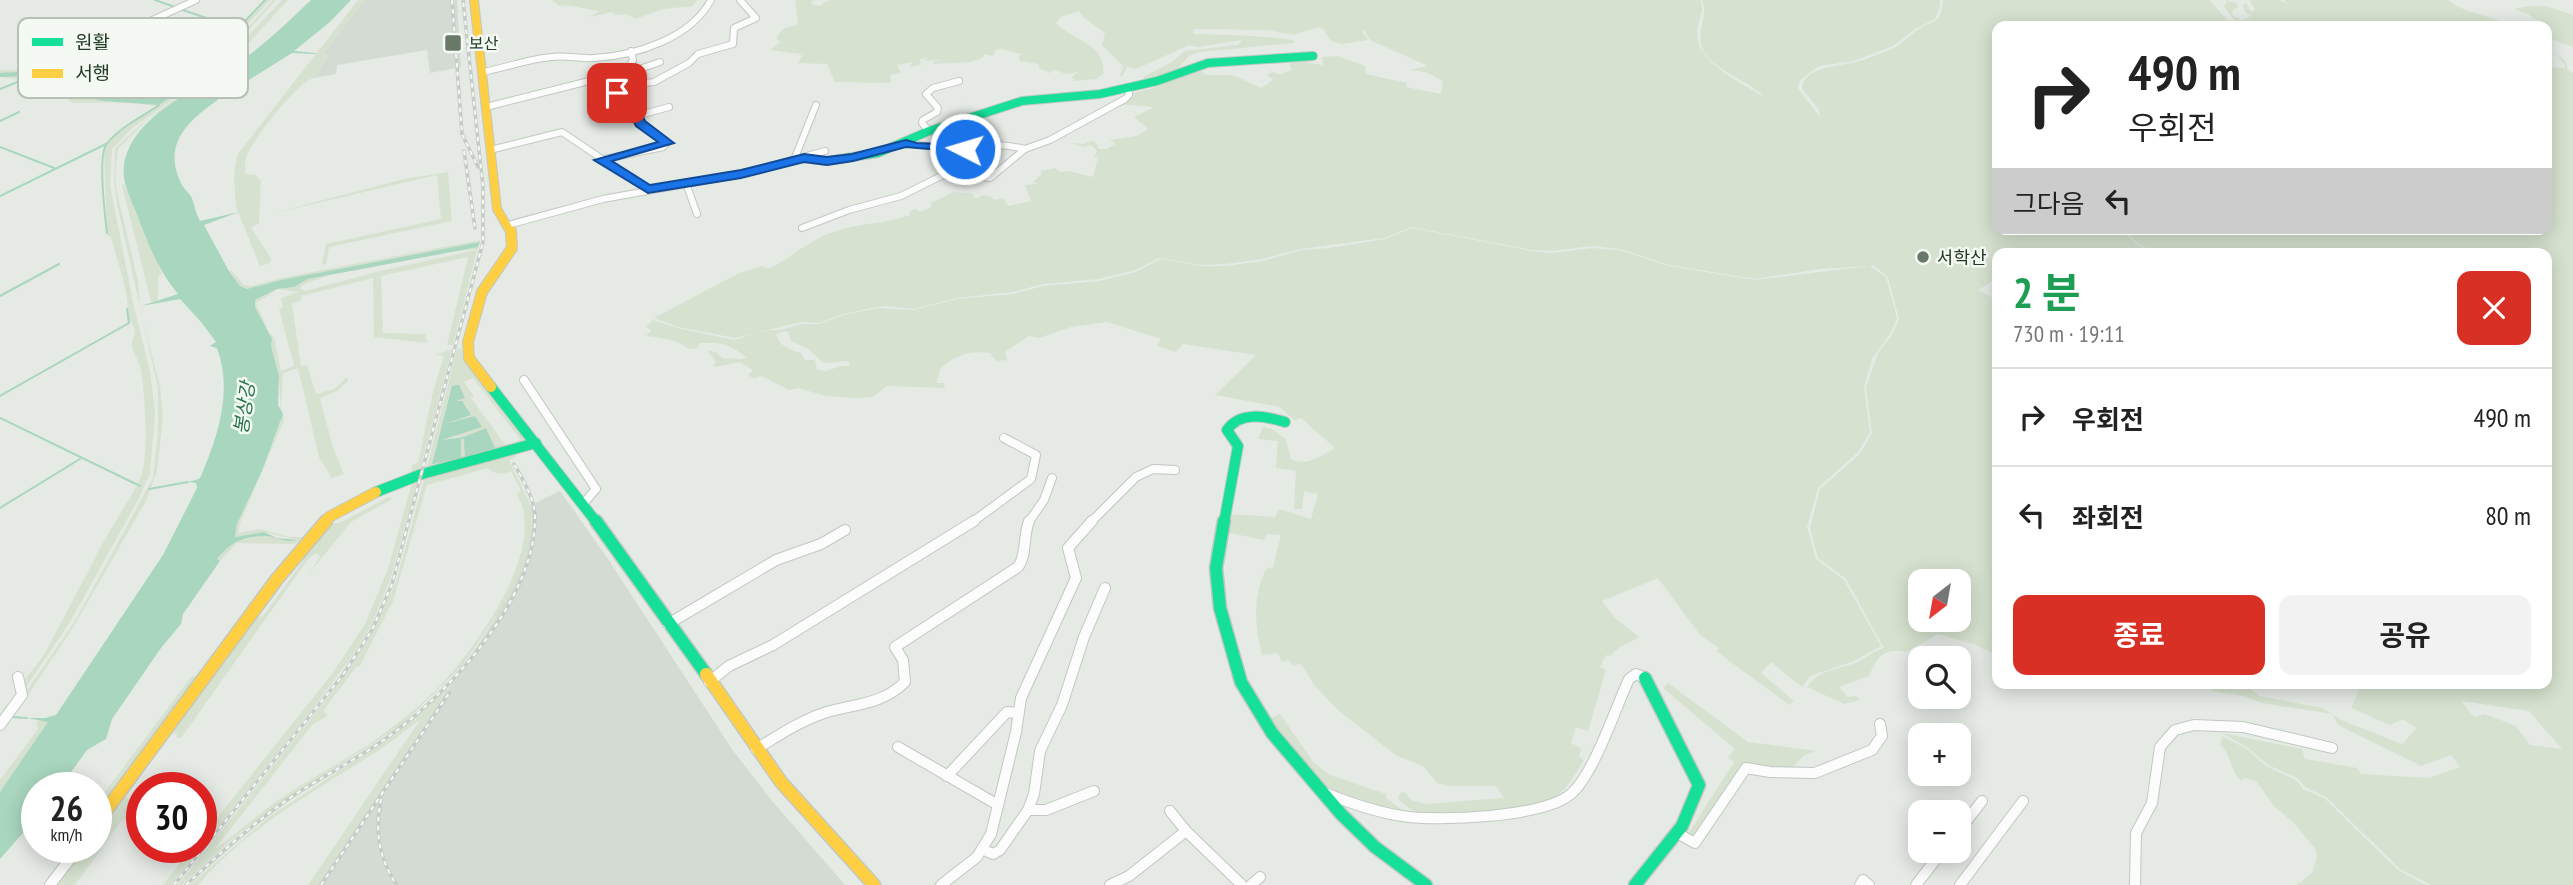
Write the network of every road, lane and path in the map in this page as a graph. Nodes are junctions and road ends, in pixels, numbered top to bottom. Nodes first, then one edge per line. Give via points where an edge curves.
1 (196, 0) edge
2 (474, 0) edge
3 (711, 0) edge
4 (740, 0) edge
5 (157, 18) edge
6 (631, 51) junction
7 (1313, 57) dead end
8 (660, 62) dead end
9 (482, 72) junction
10 (625, 73) junction
11 (959, 81) dead end
12 (627, 85) junction
13 (1128, 88) junction
14 (816, 105) dead end
15 (486, 107) junction
16 (669, 107) dead end
17 (636, 116) junction
18 (929, 131) junction
19 (906, 144) junction
20 (1025, 149) junction
21 (491, 150) junction
22 (825, 151) dead end
23 (799, 159) junction
24 (600, 160) junction
25 (686, 183) junction
26 (648, 190) junction
27 (697, 215) dead end
28 (508, 225) junction
29 (802, 228) dead end
30 (524, 380) dead end
31 (1285, 422) dead end
32 (1003, 438) dead end
33 (536, 443) junction
34 (1175, 470) dead end
35 (1052, 478) dead end
36 (583, 504) junction
37 (845, 530) dead end
38 (1105, 588) dead end
39 (668, 624) junction
40 (18, 677) dead end
41 (1645, 678) joint
42 (709, 682) junction
43 (1018, 713) junction
44 (1880, 724) dead end
45 (0, 725) edge
46 (898, 747) dead end
47 (2332, 748) dead end
48 (756, 749) junction
49 (947, 776) junction
50 (1094, 791) dead end
51 (1325, 793) junction
52 (1982, 801) dead end
53 (2023, 801) dead end
54 (112, 802) edge
55 (998, 804) junction
56 (1028, 810) junction
57 (1170, 811) dead end
58 (1971, 815) edge
59 (1186, 831) junction
60 (1676, 833) junction
61 (982, 849) junction
62 (67, 863) edge
63 (1933, 863) edge
64 (1261, 877) dead end
65 (50, 885) edge
66 (874, 885) edge
67 (941, 885) edge
68 (1110, 885) edge
69 (1242, 885) edge
70 (1251, 885) edge
71 (1426, 885) edge
72 (1635, 885) edge
73 (1860, 885) edge
74 (1869, 885) edge
75 (1916, 885) edge
76 (1960, 885) edge
77 (2134, 885) edge

1 - 5 street
2 - 9 street
3 - 6 street via 703,17
4 - 12 street via 756,18 734,28 733,44 698,54 654,82
6 - 9 street via 594,58 544,58
6 - 10 street via 633,60
7 - 13 street via 1208,63
8 - 10 street
9 - 15 street
10 - 12 street
10 - 15 street
11 - 18 street via 926,94 939,108 923,120
12 - 17 street via 617,93 629,102
13 - 18 street via 1022,101
13 - 20 street via 1125,99
14 - 23 street
15 - 21 street
16 - 17 street
17 - 24 street via 667,145
18 - 19 street
19 - 20 street via 965,149 1006,144
19 - 23 street via 853,158
20 - 29 street via 990,178 945,174 901,197 849,209
21 - 24 street via 562,132
21 - 28 street via 497,209
22 - 23 street
23 - 25 street
24 - 26 street
25 - 26 street
25 - 27 street
26 - 28 street
28 - 33 street via 513,240 509,256 487,284 466,345 472,363
30 - 36 street via 596,489
31 - 51 street via 1242,417 1227,430 1238,446 1217,555 1217,595 1241,682 1272,733
32 - 42 street via 1036,455 1031,479 934,547
33 - 36 street
33 - 54 street via 415,477 357,500 329,517 277,579
34 - 43 street via 1153,468 1136,477 1070,543 1076,578 1028,678
35 - 48 street via 1023,535 1023,560 1018,567 895,647 903,660 902,687 887,696 816,715
36 - 39 street
37 - 39 street via 776,560
38 - 56 street via 1040,751
39 - 42 street
40 - 45 street via 22,695
41 - 51 street via 1636,674 1629,678 1574,792 1554,805 1410,818
41 - 60 street via 1699,785 1695,806
42 - 48 street
43 - 49 street via 1007,712
43 - 55 street
44 - 60 street via 1882,736 1872,750 1823,771 1799,774 1746,768 1695,843
46 - 49 street
47 - 77 street via 2236,726 2200,725 2173,732 2159,751 2150,808 2136,829
48 - 66 street
49 - 55 street
50 - 56 street via 1046,810
51 - 71 street via 1375,847
52 - 58 street
53 - 76 street
55 - 61 street
56 - 61 street via 1000,850 993,854
57 - 59 street
59 - 68 street via 1129,876
59 - 69 street
60 - 72 street
61 - 67 street
62 - 65 street
63 - 75 street
64 - 70 street
73 - 74 street via 1863,880

